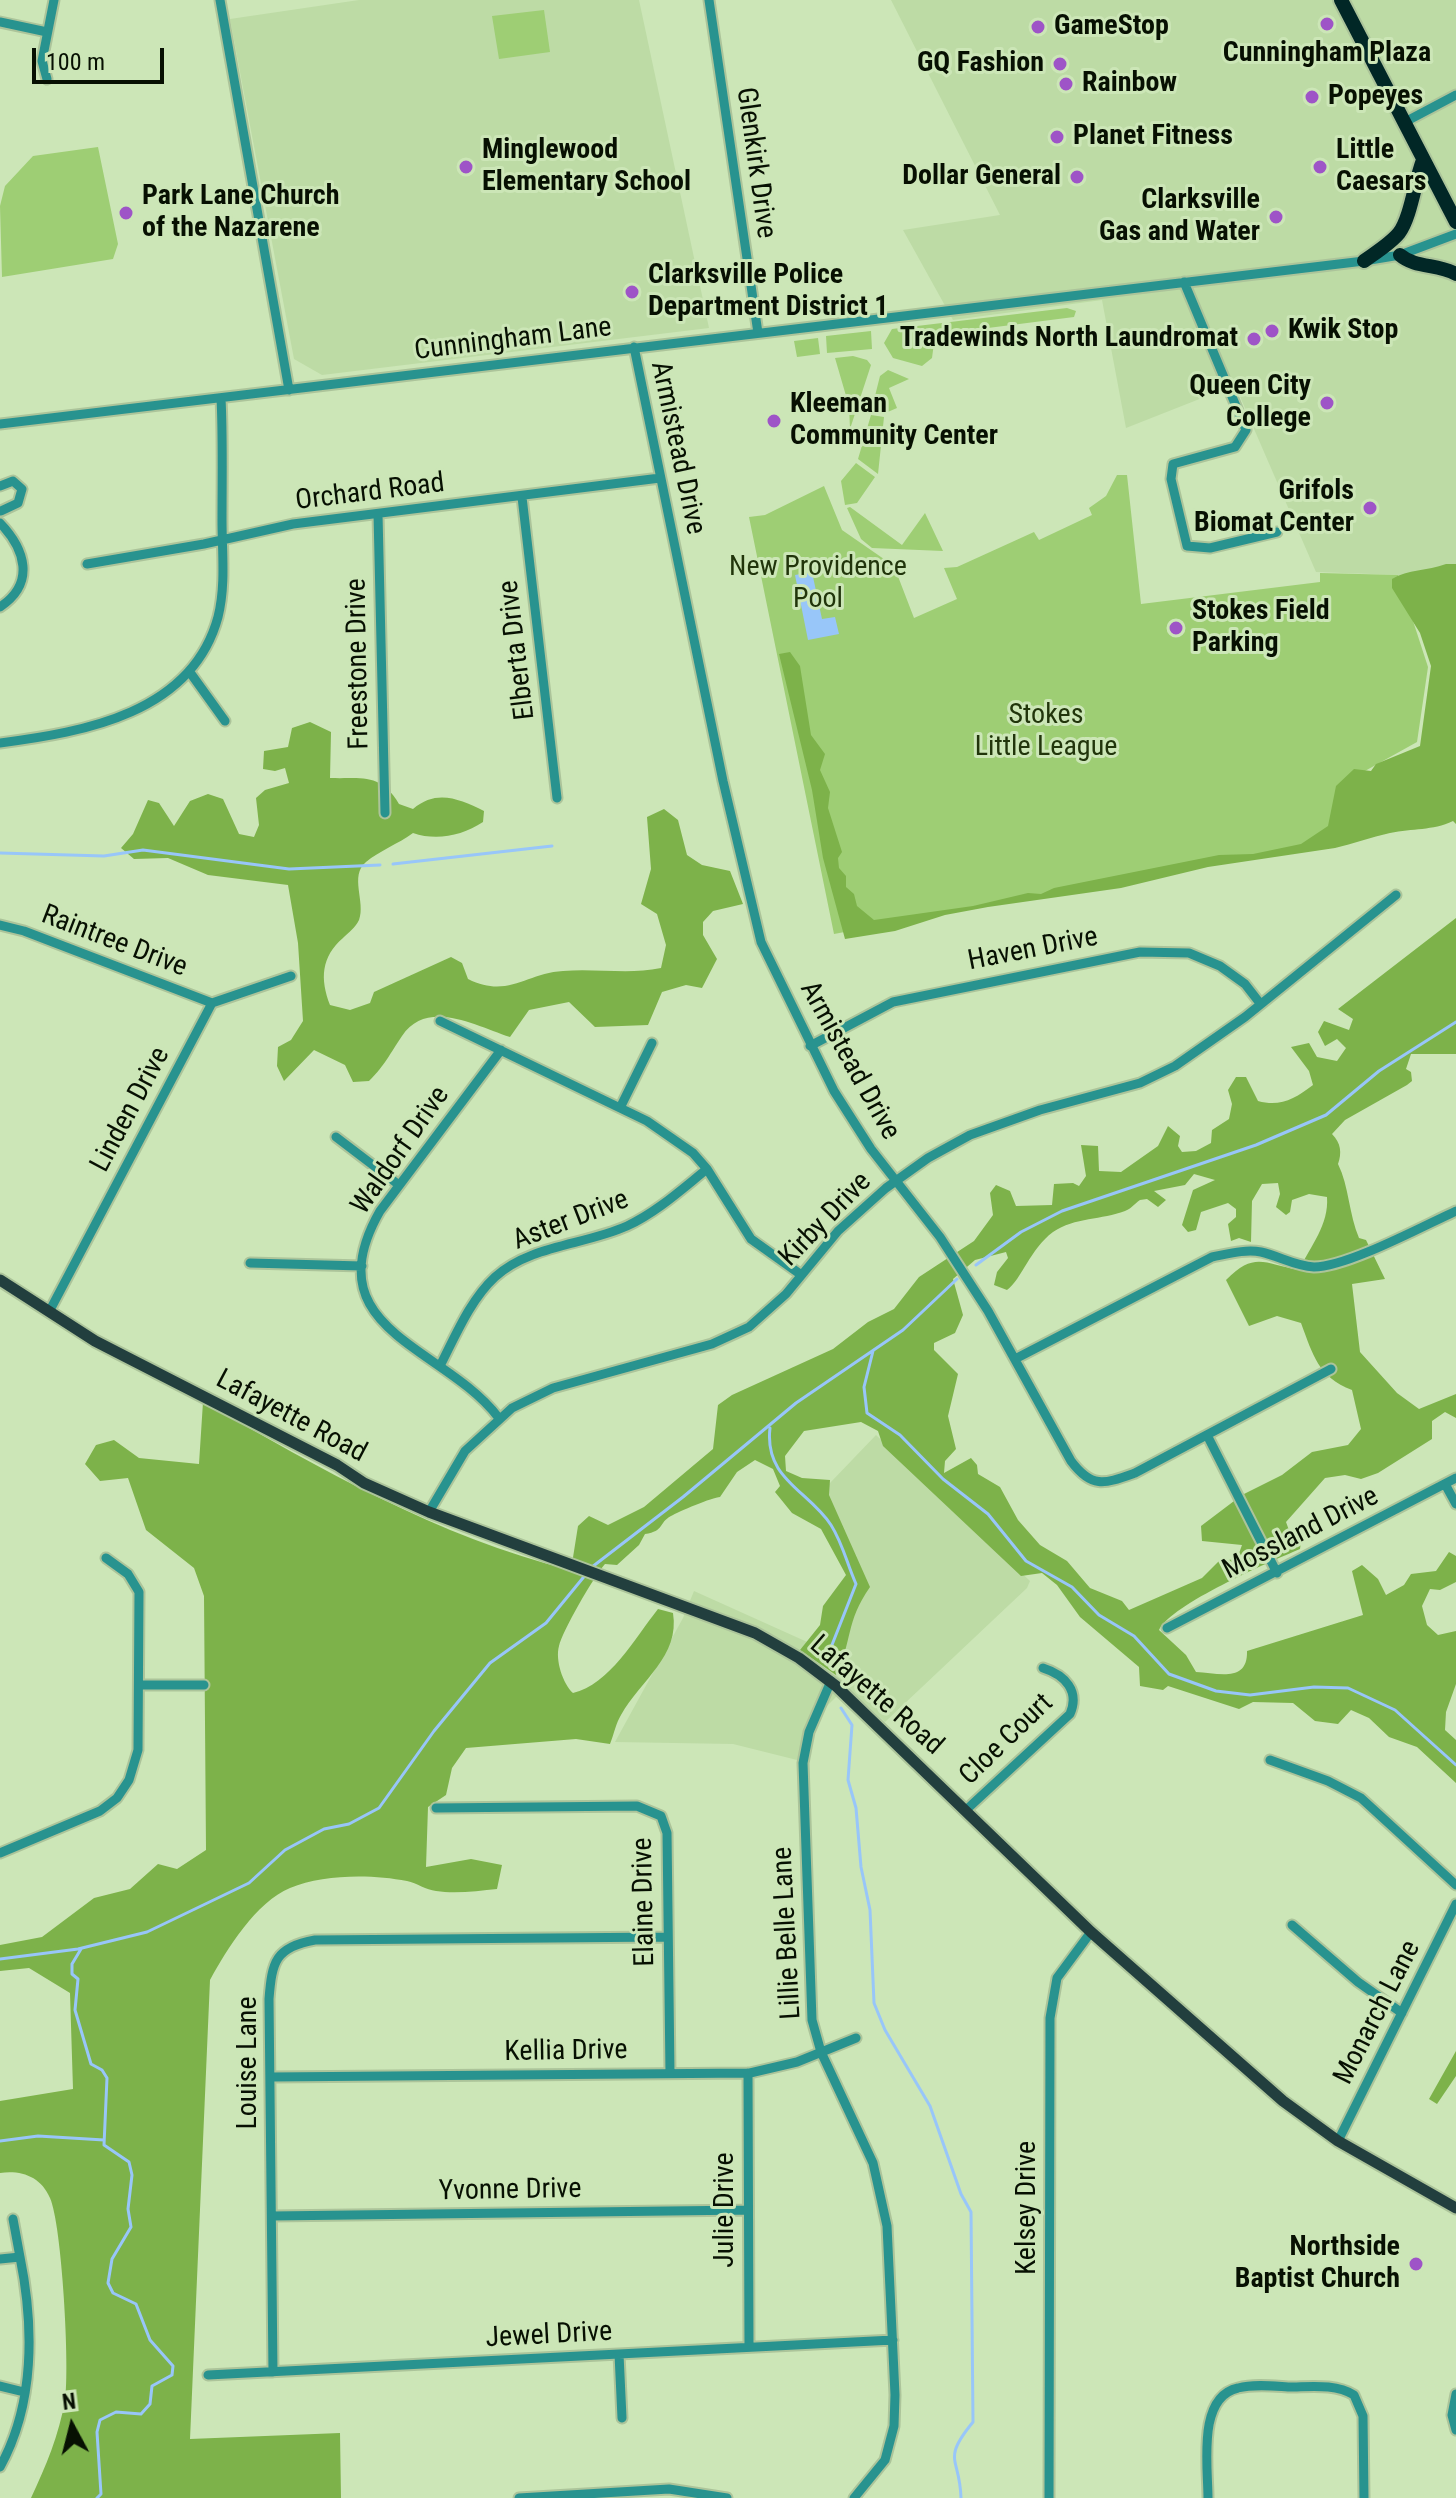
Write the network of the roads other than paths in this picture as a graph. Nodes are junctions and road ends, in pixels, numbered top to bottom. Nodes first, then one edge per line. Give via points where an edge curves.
1 (54, 0) edge
2 (220, 0) edge
3 (709, 0) edge
4 (1341, 0) edge
5 (0, 22) edge
6 (47, 32) junction
7 (47, 79) dead end
8 (1456, 95) edge
9 (1403, 123) junction
10 (1423, 160) junction
11 (1456, 222) edge
12 (1456, 234) edge
13 (1400, 255) junction
14 (1364, 261) junction
15 (1456, 274) edge
16 (1184, 282) junction
17 (758, 333) junction
18 (634, 347) junction
19 (289, 390) junction
20 (221, 398) junction
21 (0, 424) edge
22 (660, 478) junction
23 (0, 486) edge
24 (522, 497) junction
25 (0, 511) edge
26 (378, 514) junction
27 (0, 523) edge
28 (1277, 532) dead end
29 (222, 540) junction
30 (87, 564) dead end
31 (0, 607) edge
32 (189, 671) junction
33 (225, 721) dead end
34 (0, 743) edge
35 (557, 798) dead end
36 (385, 813) dead end
37 (1396, 895) dead end
38 (0, 925) edge
39 (291, 976) dead end
40 (1259, 1002) junction
41 (212, 1003) junction
42 (440, 1021) dead end
43 (652, 1043) dead end
44 (810, 1046) junction
45 (501, 1050) junction
46 (620, 1108) junction
47 (336, 1137) dead end
48 (707, 1169) junction
49 (897, 1180) junction
50 (399, 1185) junction
51 (1456, 1211) edge
52 (250, 1263) dead end
53 (362, 1266) junction
54 (800, 1274) junction
55 (0, 1280) edge
56 (49, 1312) junction
57 (1015, 1359) junction
58 (440, 1366) junction
59 (1331, 1369) dead end
60 (498, 1417) junction
61 (1207, 1435) junction
62 (1456, 1478) edge
63 (1445, 1484) junction
64 (1456, 1504) edge
65 (429, 1512) junction
66 (106, 1558) dead end
67 (1277, 1573) junction
68 (1167, 1628) dead end
69 (1043, 1668) dead end
70 (831, 1681) junction
71 (139, 1685) junction
72 (204, 1685) dead end
73 (1270, 1760) dead end
74 (436, 1808) dead end
75 (966, 1810) junction
76 (0, 1853) edge
77 (1456, 1885) edge
78 (1456, 1904) edge
79 (1292, 1925) dead end
80 (1091, 1932) junction
81 (667, 1937) junction
82 (1402, 2013) junction
83 (856, 2038) dead end
84 (821, 2052) junction
85 (670, 2073) junction
86 (748, 2073) junction
87 (271, 2077) junction
88 (1338, 2141) junction
89 (1456, 2208) edge
90 (748, 2210) junction
91 (272, 2216) junction
92 (13, 2219) dead end
93 (20, 2257) junction
94 (0, 2259) edge
95 (893, 2340) junction
96 (749, 2347) junction
97 (619, 2354) junction
98 (273, 2372) junction
99 (208, 2375) dead end
100 (0, 2386) edge
101 (24, 2392) junction
102 (1456, 2394) edge
103 (622, 2418) dead end
104 (1456, 2430) edge
105 (0, 2467) edge
106 (519, 2498) edge
107 (727, 2498) edge
108 (854, 2498) edge
109 (1049, 2498) edge
110 (1208, 2498) edge
111 (1364, 2498) edge

1 - 6 street
2 - 19 street
3 - 17 street, Glenkirk Drive
4 - 9 highway
5 - 6 street
6 - 7 street via 42,61
8 - 9 street
9 - 10 highway
10 - 11 highway
10 - 14 highway via 1399,233
12 - 13 street, Cunningham Lane
13 - 14 street, Cunningham Lane
13 - 15 highway via 1409,263
14 - 16 street, Cunningham Lane
16 - 17 street, Cunningham Lane
16 - 28 street via 1246,430 1235,447 1173,464 1171,479 1187,546 1210,548
17 - 18 street, Cunningham Lane
18 - 19 street, Cunningham Lane
18 - 22 street, Armistead Drive
19 - 20 street, Cunningham Lane
20 - 21 street, Cunningham Lane
20 - 29 street
22 - 24 street, Orchard Road
22 - 44 street, Armistead Drive via 753,915
23 - 25 street via 13,481 22,489 18,503
24 - 26 street, Orchard Road
24 - 35 street, Elberta Drive
26 - 29 street, Orchard Road via 293,524
26 - 36 street, Freestone Drive
27 - 31 street via 21,551 24,572 20,587
29 - 30 street, Orchard Road
29 - 32 street via 217,618 210,640
32 - 33 street
32 - 34 street via 162,697 127,715
37 - 40 street, Kirby Drive
38 - 41 street, Raintree Drive
39 - 41 street
40 - 44 street, Haven Drive via 1220,966 1189,953 1140,952 893,1002
40 - 49 street, Kirby Drive via 1175,1066 1140,1083 970,1135
41 - 56 street, Linden Drive
42 - 45 street
43 - 46 street
44 - 49 street, Armistead Drive via 858,1130
45 - 46 street
45 - 50 street, Waldorf Drive
46 - 48 street via 693,1153
47 - 50 street
48 - 54 street via 751,1239
48 - 58 street, Aster Drive via 659,1208 628,1225 530,1256 496,1277
49 - 54 street, Kirby Drive via 838,1231
49 - 57 street, Armistead Drive via 940,1237
50 - 53 street, Waldorf Drive via 371,1226
51 - 57 street via 1337,1264 1288,1263 1261,1252 1212,1257
52 - 53 street
53 - 58 street, Waldorf Drive via 362,1282 379,1320
54 - 60 street, Kirby Drive via 762,1318 732,1335 553,1388
55 - 56 main road, Lafayette Road
56 - 65 main road, Lafayette Road via 364,1483
57 - 61 street, Armistead Drive via 1071,1461 1094,1482 1135,1473
58 - 60 street, Waldorf Drive via 475,1390
59 - 61 street, Armistead Drive
60 - 65 street, Kirby Drive via 465,1451
61 - 67 street
62 - 63 street, Mossland Drive
63 - 64 street
63 - 67 street, Mossland Drive
65 - 70 main road, Lafayette Road via 755,1633
66 - 71 street via 128,1574 139,1592
67 - 68 street, Mossland Drive
69 - 75 street, Cloe Court via 1070,1686 1070,1714
70 - 75 main road, Lafayette Road
70 - 84 street, Lillie Belle Lane via 809,1732 803,1763 809,1987
71 - 72 street
71 - 76 street via 136,1764 117,1798 100,1811
73 - 77 street via 1361,1798
74 - 81 street, Elaine Drive via 637,1806 655,1811 667,1833
75 - 80 main road, Lafayette Road
78 - 82 street, Monarch Lane
79 - 82 street
80 - 88 main road, Lafayette Road via 1283,2101
80 - 109 street, Kelsey Drive via 1053,1986 1050,2018
81 - 85 street, Elaine Drive
81 - 87 street, Louise Lane via 295,1944 281,1953 271,1972
82 - 88 street, Monarch Lane
83 - 84 street, Kellia Drive
84 - 86 street, Kellia Drive
84 - 95 street, Lillie Belle Lane via 879,2182 887,2226
85 - 86 street, Kellia Drive
85 - 87 street, Kellia Drive
86 - 90 street, Julie Drive
87 - 91 street, Louise Lane
88 - 89 main road, Lafayette Road
90 - 91 street, Yvonne Drive
90 - 96 street, Julie Drive
91 - 98 street, Louise Lane
92 - 93 street
93 - 94 street
93 - 101 street via 30,2345
95 - 96 street, Jewel Drive
95 - 108 street, Lillie Belle Lane via 895,2403 889,2451
96 - 97 street, Jewel Drive
97 - 98 street, Jewel Drive
97 - 103 street
98 - 99 street, Jewel Drive
100 - 101 street
101 - 105 street
102 - 104 street
106 - 107 street via 669,2489
110 - 111 street via 1211,2416 1219,2397 1255,2386 1333,2387 1354,2395 1363,2416

